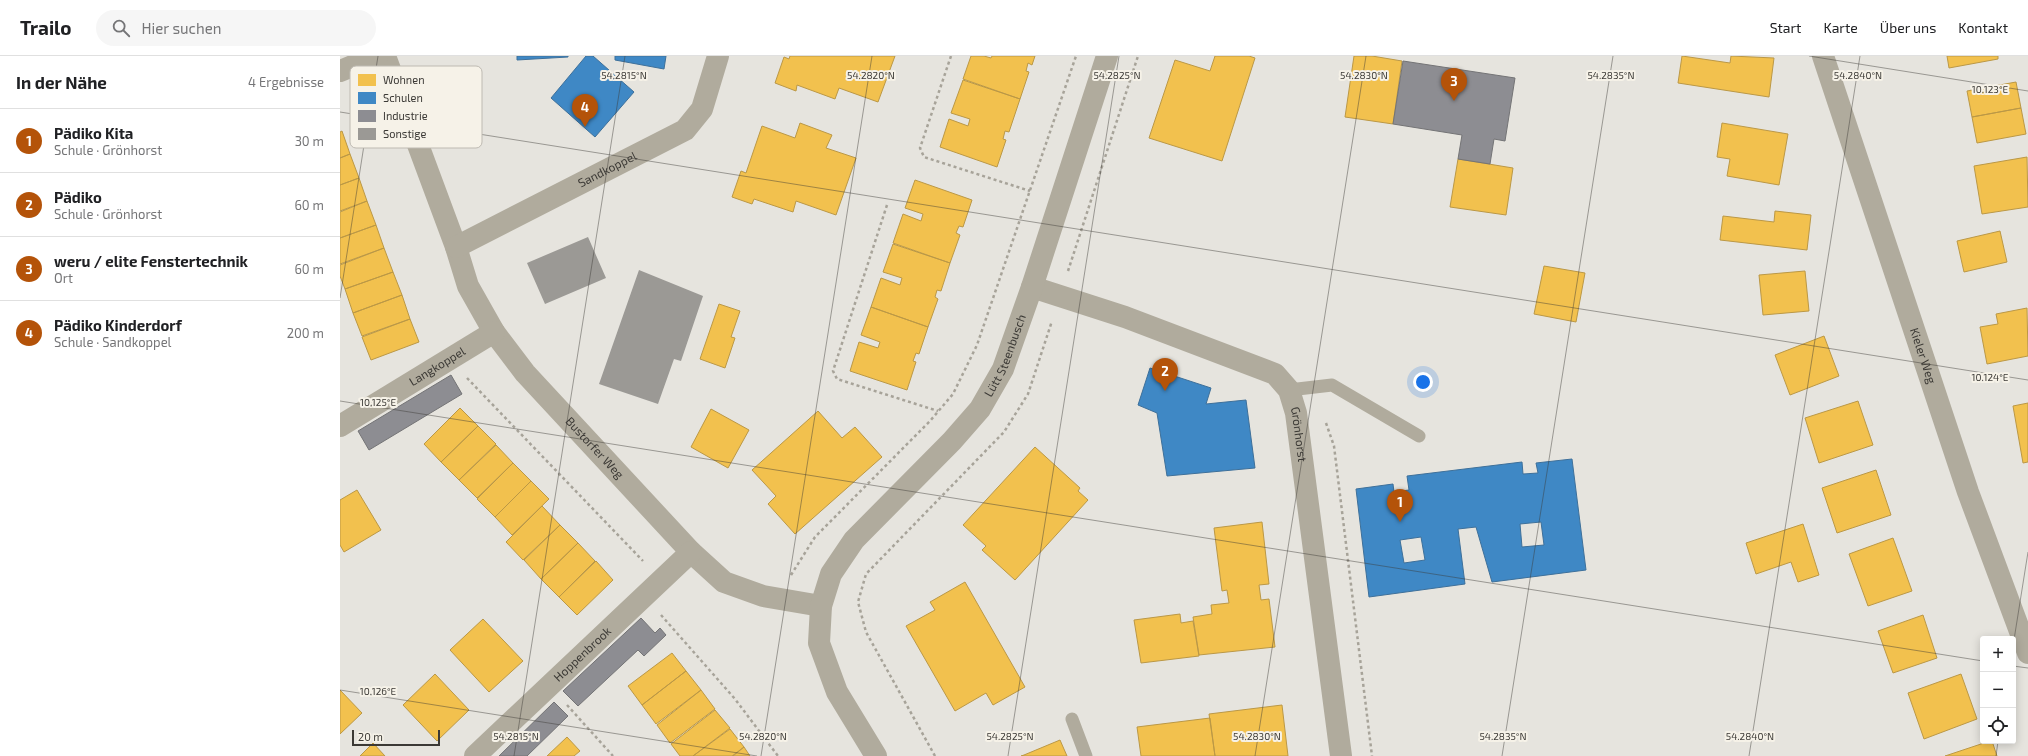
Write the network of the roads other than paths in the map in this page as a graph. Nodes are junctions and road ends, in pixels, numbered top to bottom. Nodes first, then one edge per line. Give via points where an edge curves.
1 (377, 56) edge
2 (385, 56) edge
3 (718, 56) edge
4 (1107, 56) edge
5 (1823, 56) edge
6 (352, 66) edge
7 (389, 66) edge
8 (350, 67) edge
9 (340, 71) edge
10 (419, 148) edge
11 (456, 247) junction
12 (1032, 287) junction
13 (494, 332) junction
14 (1289, 390) junction
15 (340, 426) edge
16 (1419, 436) dead end
17 (691, 552) junction
18 (820, 606) junction
19 (2028, 653) edge
20 (1072, 719) dead end
21 (475, 756) edge
22 (876, 756) edge
23 (1086, 756) edge
24 (1341, 756) edge

1 - 6 street
2 - 7 street, Bustorfer Weg
3 - 11 street, Sandkoppel via 702,109 685,130
4 - 12 street, Lütt Steenbusch
5 - 19 street, Kieler Weg via 1968,492
8 - 9 street
10 - 11 street, Bustorfer Weg
11 - 13 street, Bustorfer Weg via 468,286
12 - 14 street, Grönhorst via 1125,317 1275,374
12 - 18 street, Lütt Steenbusch via 1003,369 980,409 952,441 854,540 831,574
13 - 15 street, Langkoppel
13 - 17 street, Bustorfer Weg via 525,373
14 - 16 lane via 1332,385
14 - 24 street, Grönhorst via 1296,413
17 - 18 street, Bustorfer Weg via 724,582 763,596
17 - 21 street, Hoppenbrook
18 - 22 street via 819,643 838,692
20 - 23 lane

